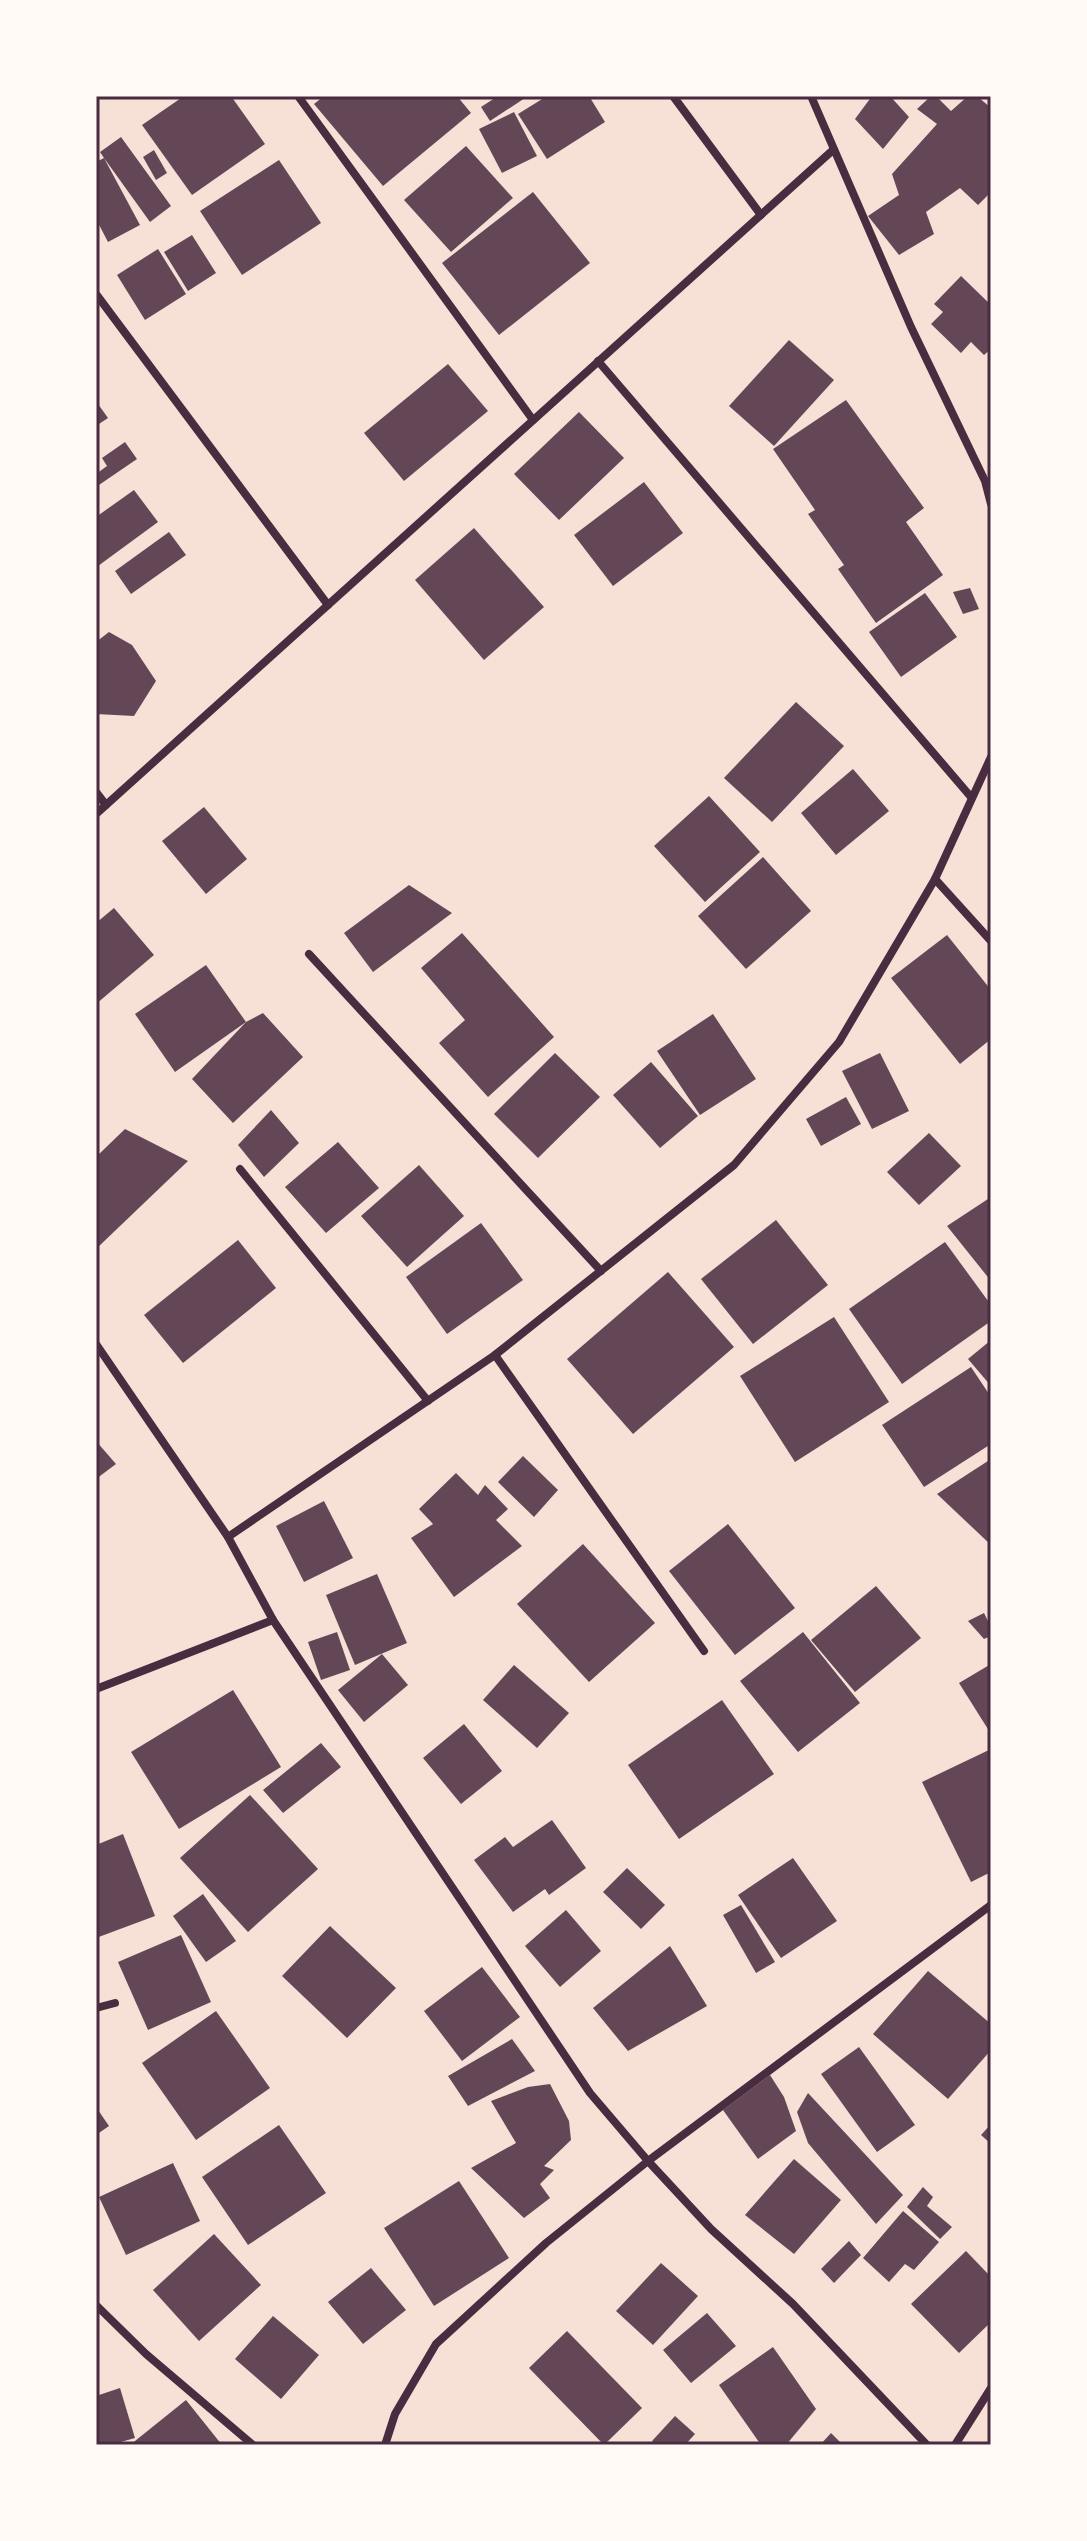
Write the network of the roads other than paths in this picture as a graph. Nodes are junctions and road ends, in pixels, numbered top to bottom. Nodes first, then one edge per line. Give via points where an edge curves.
1 (298, 96) edge
2 (673, 96) edge
3 (811, 96) edge
4 (833, 150) junction
5 (761, 215) junction
6 (96, 294) edge
7 (598, 361) junction
8 (533, 420) junction
9 (988, 478) edge
10 (991, 504) edge
11 (328, 605) junction
12 (991, 757) edge
13 (96, 792) edge
14 (971, 797) junction
15 (106, 805) junction
16 (96, 814) edge
17 (935, 879) junction
18 (991, 941) edge
19 (309, 954) dead end
20 (240, 1169) dead end
21 (601, 1271) junction
22 (96, 1344) edge
23 (495, 1355) junction
24 (428, 1401) junction
25 (228, 1537) junction
26 (273, 1620) junction
27 (704, 1651) dead end
28 (96, 1689) edge
29 (991, 1905) edge
30 (115, 2003) dead end
31 (96, 2008) edge
32 (648, 2161) junction
33 (96, 2305) edge
34 (991, 2388) edge
35 (253, 2445) edge
36 (385, 2445) edge
37 (927, 2445) edge
38 (955, 2445) edge

1 - 8 street
2 - 5 street
3 - 4 street
4 - 5 street
4 - 9 street via 911,327
5 - 7 street
6 - 11 street
7 - 8 street
7 - 14 street
8 - 11 street
9 - 10 street
11 - 15 street
12 - 14 street
13 - 15 street
14 - 17 street
15 - 16 street
17 - 18 street
17 - 21 street via 839,1042 734,1165
19 - 21 street
20 - 24 street
21 - 23 street
22 - 25 street
23 - 24 street
23 - 27 street
24 - 25 street
25 - 26 street
26 - 28 street
26 - 32 street via 590,2093
29 - 32 street
30 - 31 street
32 - 36 street via 546,2243 436,2344 395,2414
32 - 37 street
33 - 35 street
34 - 38 street

